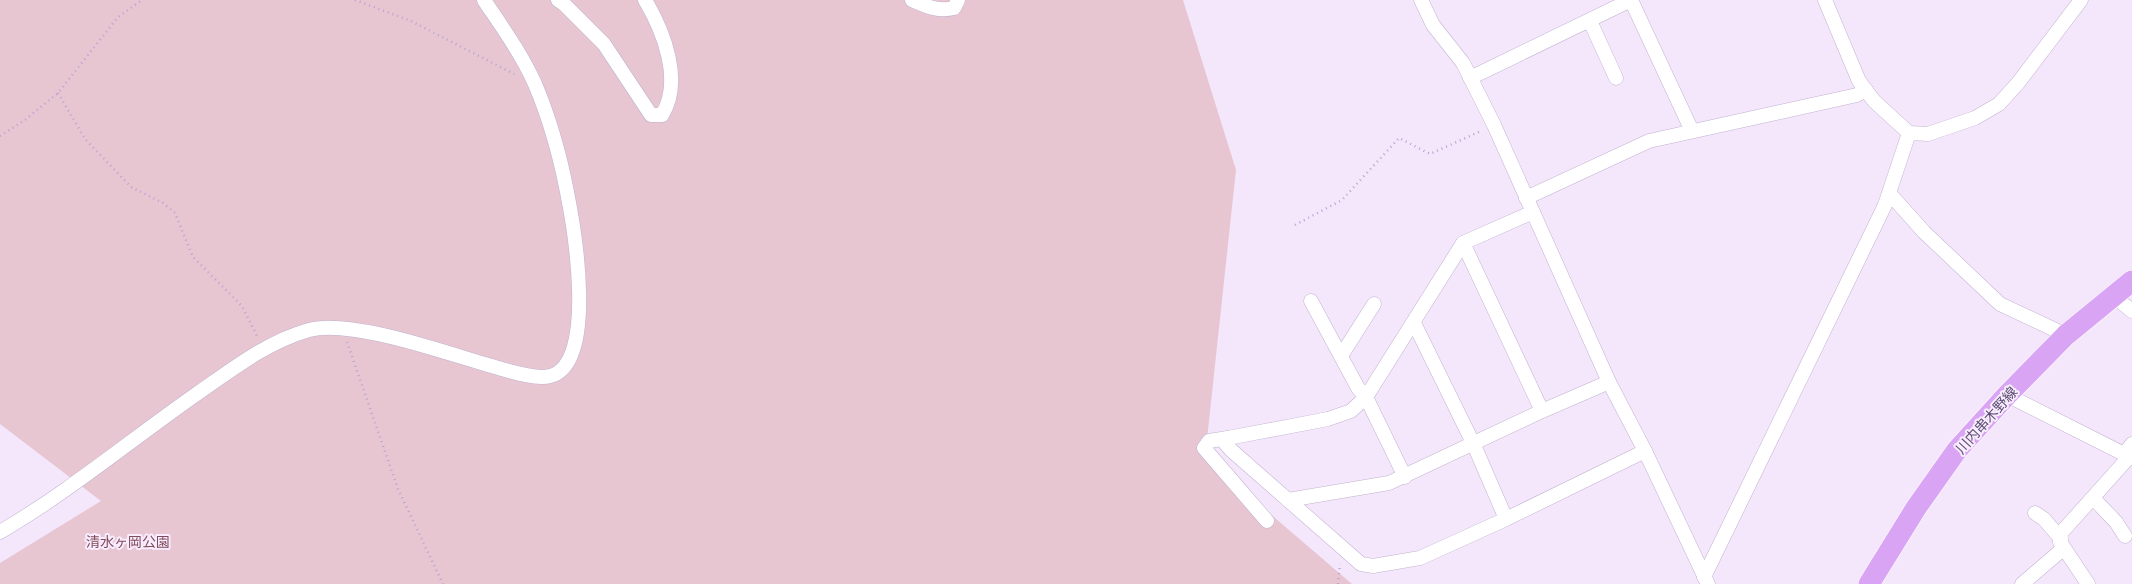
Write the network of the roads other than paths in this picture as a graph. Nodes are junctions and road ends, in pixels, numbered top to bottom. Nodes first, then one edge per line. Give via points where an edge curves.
1 (484, 0) edge
2 (558, 0) edge
3 (645, 0) edge
4 (912, 0) edge
5 (958, 0) edge
6 (1825, 0) edge
7 (2081, 0) edge
8 (1423, 1) edge
9 (1590, 21) junction
10 (1470, 78) junction
11 (1616, 78) dead end
12 (1866, 90) junction
13 (1692, 131) junction
14 (1909, 133) junction
15 (1890, 194) junction
16 (1526, 198) junction
17 (1533, 212) junction
18 (1463, 243) junction
19 (2132, 282) edge
20 (2114, 296) junction
21 (1311, 301) dead end
22 (1374, 304) dead end
23 (2132, 311) edge
24 (1414, 323) junction
25 (2066, 335) junction
26 (1341, 356) junction
27 (1609, 382) junction
28 (2007, 395) junction
29 (1366, 397) junction
30 (1542, 411) junction
31 (1228, 438) junction
32 (1474, 444) junction
33 (1645, 451) junction
34 (2130, 453) edge
35 (1404, 476) junction
36 (2094, 499) junction
37 (1288, 500) junction
38 (2035, 513) dead end
39 (1506, 519) junction
40 (1267, 521) dead end
41 (0, 532) edge
42 (2125, 536) dead end
43 (2062, 544) junction
44 (1706, 580) edge
45 (1869, 584) edge
46 (2022, 584) edge
47 (2088, 584) edge

1 - 41 street via 517,48 535,85 567,190 577,252 579,322 575,348 567,364 553,376 544,377 514,372 381,335 342,328 313,329 264,348 172,411 107,461
2 - 3 street via 604,44 651,115 662,116 668,106 670,86 668,54 656,18
4 - 5 street via 945,10 954,8
6 - 12 street via 1859,81
7 - 14 street via 1999,104 1975,118 1928,134
8 - 10 street via 1434,25
9 - 10 street
9 - 11 street
9 - 13 street via 1631,0
10 - 16 street
12 - 13 street via 1848,97
12 - 14 street
13 - 16 street via 1649,141
14 - 15 street
15 - 25 street via 1924,232 2000,304
15 - 44 street
16 - 17 street
17 - 18 street
17 - 27 street
18 - 24 street
18 - 30 street
19 - 20 main road, 川内串木野線
20 - 23 street
20 - 25 main road, 川内串木野線
21 - 26 street
22 - 26 street
24 - 29 street
24 - 32 street
25 - 28 main road, 川内串木野線
26 - 29 street
27 - 30 street
27 - 33 street
28 - 34 street
28 - 45 main road, 川内串木野線 via 1957,450
29 - 31 street via 1352,411 1328,419
29 - 35 street
30 - 32 street
31 - 37 street via 1226,443 1231,450
31 - 40 street via 1209,441 1204,448
32 - 35 street
32 - 39 street
33 - 39 street
33 - 44 street
34 - 36 street
35 - 37 street via 1389,483
36 - 42 street
36 - 43 street via 2061,533
37 - 39 street via 1360,564 1374,566 1420,558
38 - 43 street via 2044,519
43 - 46 street
43 - 47 street

